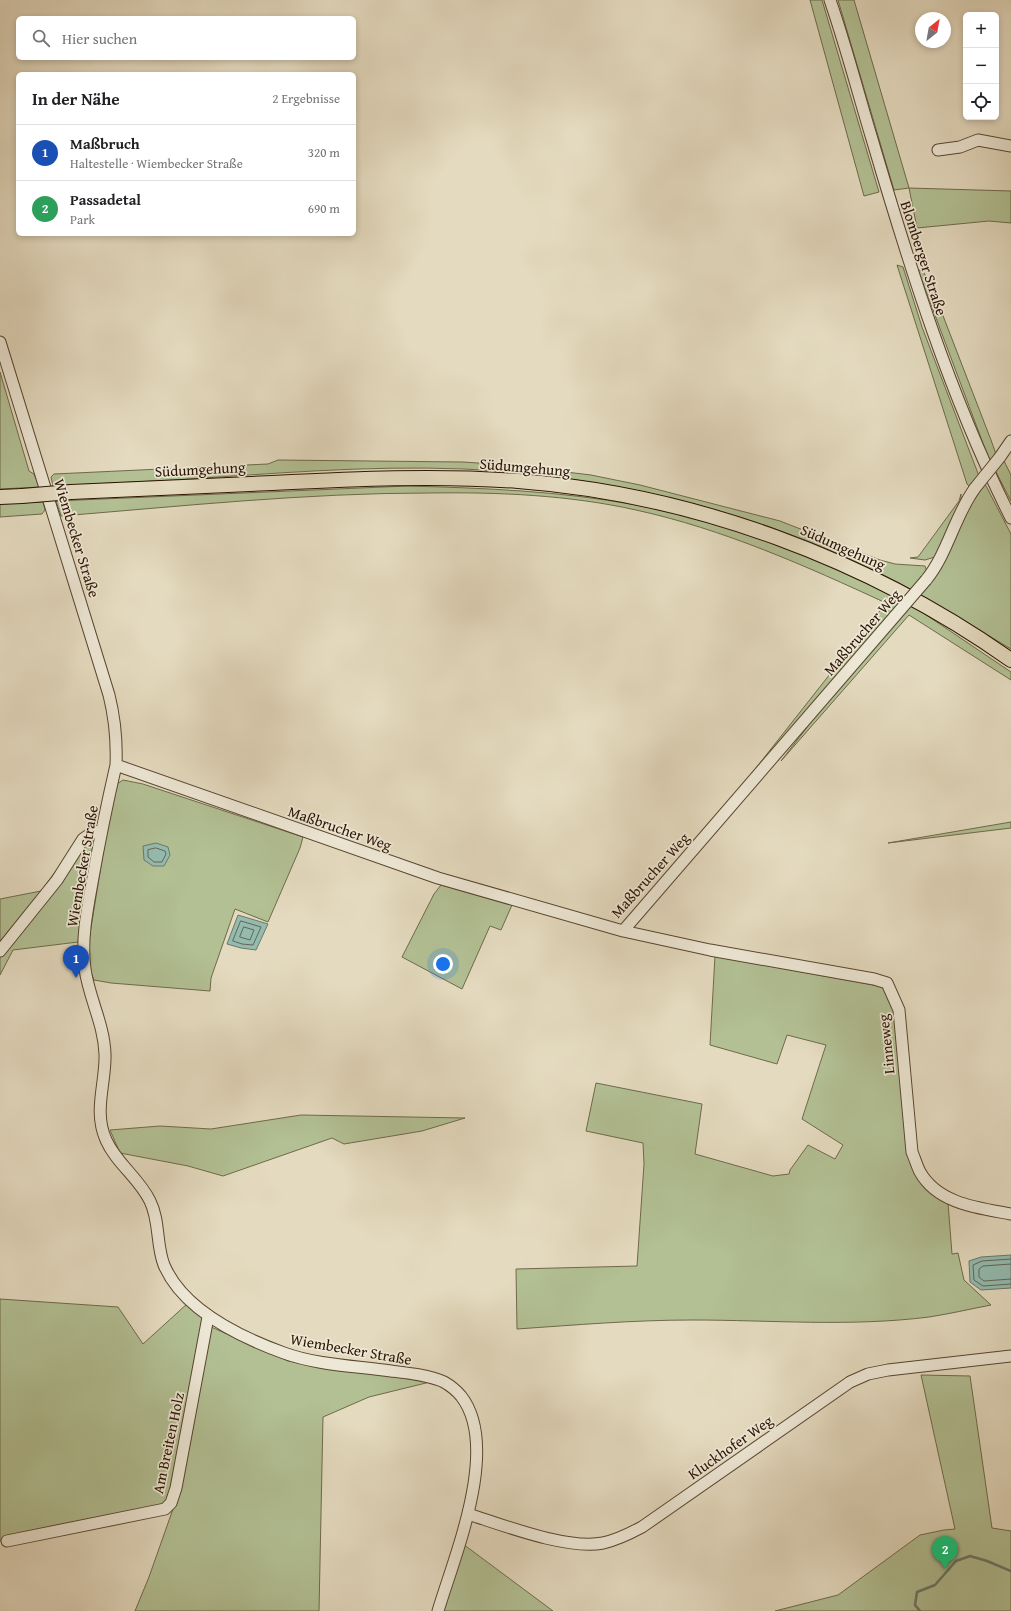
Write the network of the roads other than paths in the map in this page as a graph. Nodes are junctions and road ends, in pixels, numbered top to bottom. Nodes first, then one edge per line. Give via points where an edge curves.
1 (830, 0) edge
2 (1011, 146) edge
3 (938, 150) dead end
4 (0, 342) edge
5 (1011, 441) edge
6 (0, 497) edge
7 (1011, 518) edge
8 (1011, 660) edge
9 (116, 765) junction
10 (101, 831) junction
11 (623, 932) junction
12 (0, 951) edge
13 (1011, 1214) edge
14 (208, 1317) junction
15 (1011, 1356) edge
16 (468, 1514) junction
17 (7, 1541) dead end
18 (438, 1611) edge

1 - 7 street, Blomberger Straße via 929,324 974,442
2 - 3 street via 978,140 960,147
4 - 9 street, Wiembecker Straße via 110,695 117,735
5 - 11 street, Maßbrucher Weg, bridge via 961,509 937,565 926,580
6 - 8 main road, Südumgehung, bridge via 372,478 447,478 520,481 638,499 732,523 825,556 927,607
9 - 10 street, Wiembecker Straße
9 - 11 street, Maßbrucher Weg via 438,878
10 - 12 street via 83,839 57,880
10 - 14 street, Wiembecker Straße via 89,901 84,953 88,984 95,1003 105,1050 100,1098 101,1126 112,1150 150,1202 161,1255 171,1278
11 - 13 street, Linneweg via 710,950 874,978 887,983 899,1010 912,1152 921,1174 936,1190 956,1202
14 - 16 street, Wiembecker Straße via 257,1343 296,1357 426,1376 453,1388 463,1399 468,1410 476,1445 475,1482
14 - 17 street, Am Breiten Holz via 171,1503 164,1509
15 - 16 street, Kluckhofer Weg via 888,1370 868,1374 850,1382 642,1527 623,1537 601,1543 571,1543
16 - 18 street, Wiembecker Straße

